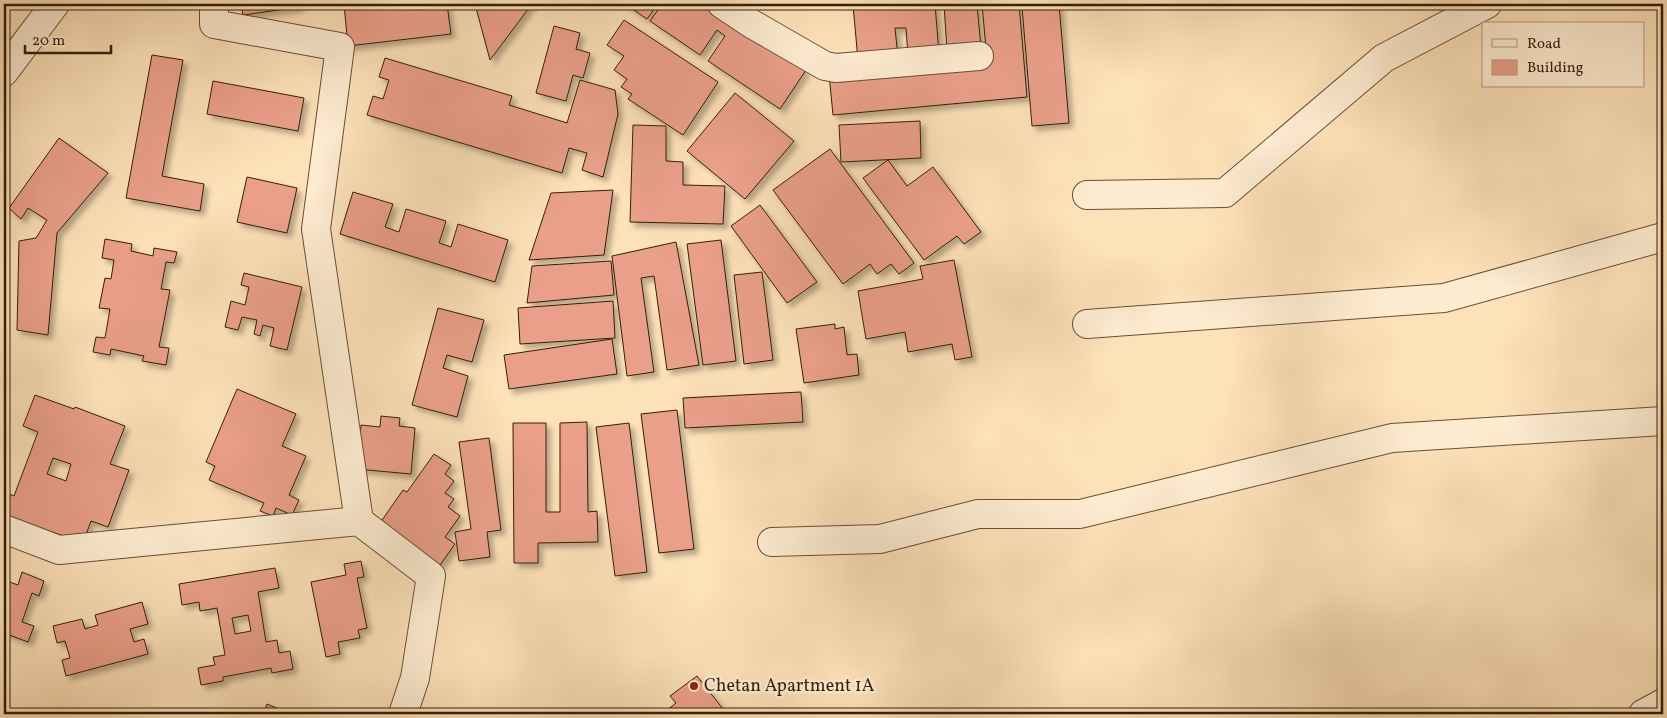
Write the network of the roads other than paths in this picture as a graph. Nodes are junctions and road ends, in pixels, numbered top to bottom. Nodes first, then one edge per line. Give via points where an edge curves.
1 (55, 4) edge
2 (214, 4) edge
3 (722, 4) edge
4 (1486, 4) edge
5 (979, 56) dead end
6 (4, 72) edge
7 (1087, 195) dead end
8 (1663, 237) edge
9 (1087, 324) dead end
10 (1663, 421) edge
11 (359, 521) junction
12 (4, 529) edge
13 (772, 542) dead end
14 (1663, 703) edge
15 (403, 714) edge
16 (1643, 714) edge

1 - 6 street
2 - 11 street via 214,24 340,48 316,229
3 - 5 street via 825,66 836,68
4 - 7 street via 1384,58 1225,193
8 - 9 street via 1444,298
10 - 13 street via 1392,438 1080,514 978,514 880,539
11 - 12 street via 59,550
11 - 15 street via 430,576 415,678
14 - 16 street

